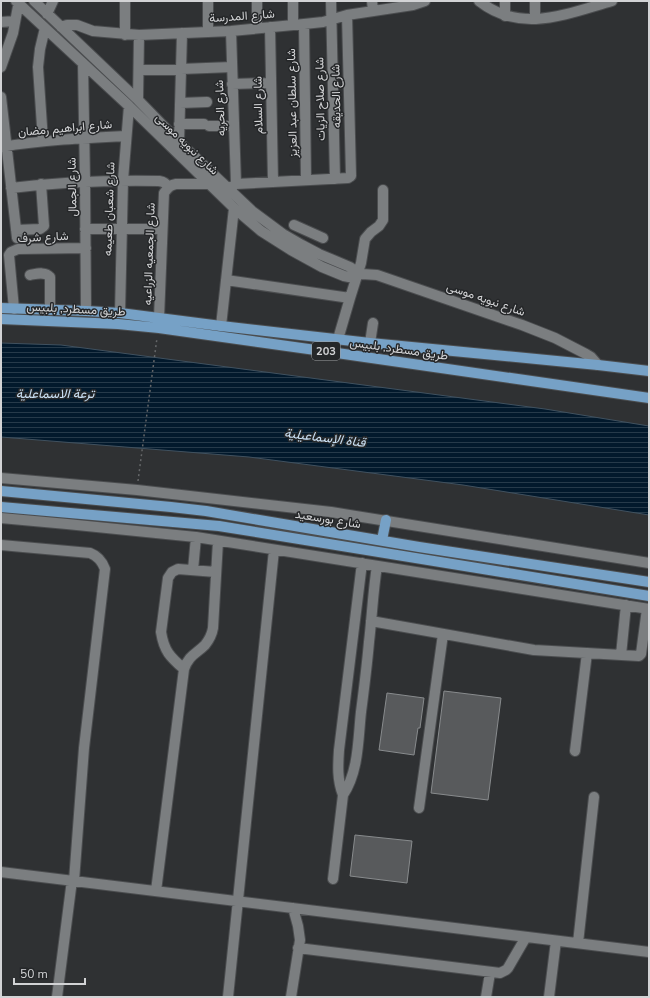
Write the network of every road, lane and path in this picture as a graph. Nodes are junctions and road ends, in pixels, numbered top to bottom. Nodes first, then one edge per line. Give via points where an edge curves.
1 (34, 1) edge
2 (52, 1) edge
3 (125, 1) edge
4 (208, 1) edge
5 (257, 1) edge
6 (293, 1) edge
7 (331, 1) edge
8 (425, 1) edge
9 (478, 1) edge
10 (505, 1) edge
11 (535, 1) edge
12 (612, 1) edge
13 (18, 2) edge
14 (413, 3) edge
15 (372, 6) edge
16 (47, 14) junction
17 (347, 15) junction
18 (506, 16) junction
19 (331, 20) junction
20 (535, 20) junction
21 (15, 21) junction
22 (1, 22) edge
23 (298, 25) junction
24 (61, 27) junction
25 (270, 27) junction
26 (45, 28) junction
27 (257, 28) junction
28 (230, 31) junction
29 (208, 32) junction
30 (182, 33) junction
31 (125, 34) junction
32 (139, 35) junction
33 (2, 63) edge
34 (83, 63) junction
35 (232, 67) junction
36 (181, 69) junction
37 (138, 70) junction
38 (232, 84) junction
39 (270, 84) junction
40 (1, 97) edge
41 (138, 100) junction
42 (207, 102) dead end
43 (180, 103) junction
44 (129, 106) junction
45 (179, 124) junction
46 (234, 126) junction
47 (126, 136) junction
48 (84, 138) junction
49 (43, 141) junction
50 (179, 142) junction
51 (4, 146) edge
52 (335, 179) junction
53 (122, 180) junction
54 (306, 180) junction
55 (85, 181) junction
56 (273, 182) junction
57 (41, 184) junction
58 (209, 184) junction
59 (232, 186) junction
60 (168, 187) junction
61 (11, 188) junction
62 (383, 190) dead end
63 (234, 208) junction
64 (294, 225) dead end
65 (85, 229) junction
66 (121, 229) junction
67 (162, 229) junction
68 (309, 232) junction
69 (323, 238) dead end
70 (302, 245) junction
71 (86, 248) junction
72 (30, 275) dead end
73 (357, 275) junction
74 (226, 280) junction
75 (350, 298) junction
76 (1, 308) edge
77 (14, 309) junction
78 (50, 310) junction
79 (86, 311) junction
80 (120, 313) junction
81 (159, 318) junction
82 (1, 319) edge
83 (373, 323) dead end
84 (221, 326) junction
85 (338, 339) junction
86 (370, 343) junction
87 (156, 346) dead end
88 (598, 366) junction
89 (649, 371) edge
90 (649, 398) edge
91 (1, 478) edge
92 (137, 490) junction
93 (1, 491) edge
94 (1, 507) edge
95 (1, 518) edge
96 (386, 520) junction
97 (196, 537) junction
98 (382, 540) junction
99 (218, 541) junction
100 (1, 545) edge
101 (274, 550) junction
102 (362, 563) junction
103 (649, 563) edge
104 (377, 566) junction
105 (193, 570) junction
106 (216, 572) junction
107 (649, 582) edge
108 (649, 596) edge
109 (626, 605) junction
110 (648, 609) edge
111 (371, 621) junction
112 (442, 634) junction
113 (353, 640) junction
114 (369, 643) junction
115 (587, 653) junction
116 (621, 655) junction
117 (184, 669) junction
118 (574, 751) dead end
119 (343, 795) junction
120 (594, 797) dead end
121 (419, 808) dead end
122 (1, 872) edge
123 (333, 878) dead end
124 (73, 881) junction
125 (156, 891) junction
126 (238, 902) junction
127 (292, 908) junction
128 (526, 937) junction
129 (556, 941) junction
130 (578, 943) junction
131 (298, 948) junction
132 (649, 952) edge
133 (490, 972) junction
134 (57, 997) edge
135 (228, 997) edge
136 (291, 997) edge
137 (486, 997) edge
138 (549, 997) edge

1 - 16 street, شارع نبويه موسى
2 - 16 street
3 - 31 street
4 - 29 street
5 - 27 street
6 - 23 street, شارع سلطان عبد العزيز
7 - 19 street, شارع صلاح الزيات
8 - 14 street, شارع المدرسة
9 - 18 street
10 - 18 street
11 - 20 street
12 - 20 street
13 - 21 street
13 - 26 street, شارع نبويه موسى
14 - 15 street, شارع المدرسة
15 - 17 street, شارع المدرسة
16 - 24 street, شارع نبويه موسى
17 - 19 street, شارع المدرسة
17 - 52 street, شارع الحديقه via 351,176
18 - 20 street
19 - 23 street, شارع المدرسة
19 - 52 street, شارع صلاح الزيات
21 - 22 street
21 - 33 street via 10,44
23 - 25 street, شارع المدرسة
23 - 54 street, شارع سلطان عبد العزيز
24 - 31 street, شارع المدرسة via 67,24 77,25 94,31
24 - 41 street, شارع نبويه موسى
25 - 27 street, شارع المدرسة
25 - 39 street, شارع السلام
26 - 34 street, شارع نبويه موسى
26 - 49 street via 38,67
27 - 28 street, شارع المدرسة
28 - 29 street, شارع المدرسة
28 - 35 street, شارع الحريه
29 - 30 street, شارع المدرسة
30 - 32 street, شارع المدرسة
30 - 36 street
31 - 32 street, شارع المدرسة
32 - 37 street
34 - 44 street, شارع نبويه موسى
34 - 48 street, شارع الجمال
35 - 36 street
35 - 38 street, شارع الحريه
36 - 37 street
36 - 43 street
37 - 41 street
38 - 39 street
38 - 46 street, شارع الحريه
39 - 56 street, شارع السلام
40 - 51 street
41 - 50 street, شارع نبويه موسى
42 - 43 street
43 - 45 street
44 - 47 street, شارع شعبان طعيمه
44 - 58 street, شارع نبويه موسى
45 - 46 street
45 - 50 street
46 - 59 street, شارع الحريه
47 - 48 street, شارع ابراهيم رمضان
47 - 53 street, شارع شعبان طعيمه
48 - 49 street, شارع ابراهيم رمضان
48 - 55 street, شارع الجمال
49 - 51 street, شارع ابراهيم رمضان
50 - 59 street, شارع نبويه موسى
51 - 61 street
52 - 54 street
53 - 55 street
53 - 60 street via 163,181
53 - 66 street, شارع شعبان طعيمه
54 - 56 street
55 - 57 street
55 - 65 street, شارع الجمال
56 - 59 street
57 - 61 street
57 - 61 street via 44,226 17,234
58 - 60 street via 176,184
58 - 63 street, شارع نبويه موسى
59 - 70 street, شارع نبويه موسى via 252,212
60 - 67 street, شارع الجمعيه الزراعيه via 164,193
62 - 73 street via 383,220 365,239
63 - 73 street, شارع نبويه موسى via 261,231 322,267 344,276
63 - 74 street
64 - 68 street
65 - 66 street
65 - 71 street, شارع الجمال
66 - 67 street
66 - 80 street, شارع شعبان طعيمه
67 - 81 street, شارع الجمعيه الزراعيه
68 - 69 street
68 - 70 street
70 - 73 street, شارع نبويه موسى via 350,267
71 - 77 street, شارع شرف via 18,249 11,252 9,255
71 - 79 street, شارع الجمال
72 - 78 street via 45,273 50,277
73 - 75 street
73 - 88 street, شارع نبويه موسى via 377,275 522,325 586,354
74 - 75 street
74 - 84 street
75 - 85 street
76 - 77 main road, طريق مسطرد, بلبيس / 203
77 - 78 main road, طريق مسطرد, بلبيس / 203
78 - 79 main road, طريق مسطرد, بلبيس / 203
79 - 80 main road, طريق مسطرد, بلبيس / 203
80 - 81 main road, طريق مسطرد, بلبيس / 203
81 - 84 main road, طريق مسطرد, بلبيس / 203
82 - 90 main road, طريق مسطرد, بلبيس / 203 via 159,328
83 - 86 street
84 - 85 main road, طريق مسطرد, بلبيس / 203
85 - 86 main road, طريق مسطرد, بلبيس / 203
86 - 88 main road, طريق مسطرد, بلبيس / 203
87 - 92 path
88 - 89 main road, طريق مسطرد, بلبيس / 203
91 - 92 street
92 - 96 street
93 - 98 main road, شارع بورسعيد via 206,511
94 - 108 main road, شارع بورسعيد via 219,526
95 - 97 street
96 - 98 main road
96 - 103 street
97 - 99 street
97 - 105 street
98 - 107 main road, شارع بورسعيد
99 - 101 street
99 - 106 street
100 - 124 street via 90,553 101,560 104,569 84,748
101 - 102 street
101 - 126 street
102 - 104 street
102 - 113 street
104 - 109 street
104 - 111 street
105 - 106 street
105 - 117 street via 178,569 169,575 161,632 167,652
106 - 117 street via 212,632 204,646 188,659
109 - 110 street
109 - 116 street
110 - 116 street via 642,654
111 - 112 street
111 - 114 street
112 - 115 street via 534,650
112 - 121 street
113 - 114 street
113 - 119 street via 339,750 339,776
114 - 119 street via 355,765 352,778
115 - 116 street
115 - 118 street
117 - 125 street
119 - 123 street
120 - 130 street
122 - 124 street
124 - 125 street
124 - 134 street
125 - 126 street
126 - 127 street
126 - 135 street
127 - 128 street
127 - 131 street via 299,931
128 - 129 street
128 - 133 street via 506,970 500,973
129 - 130 street
129 - 138 street
130 - 132 street
131 - 133 street
131 - 136 street
133 - 137 street

